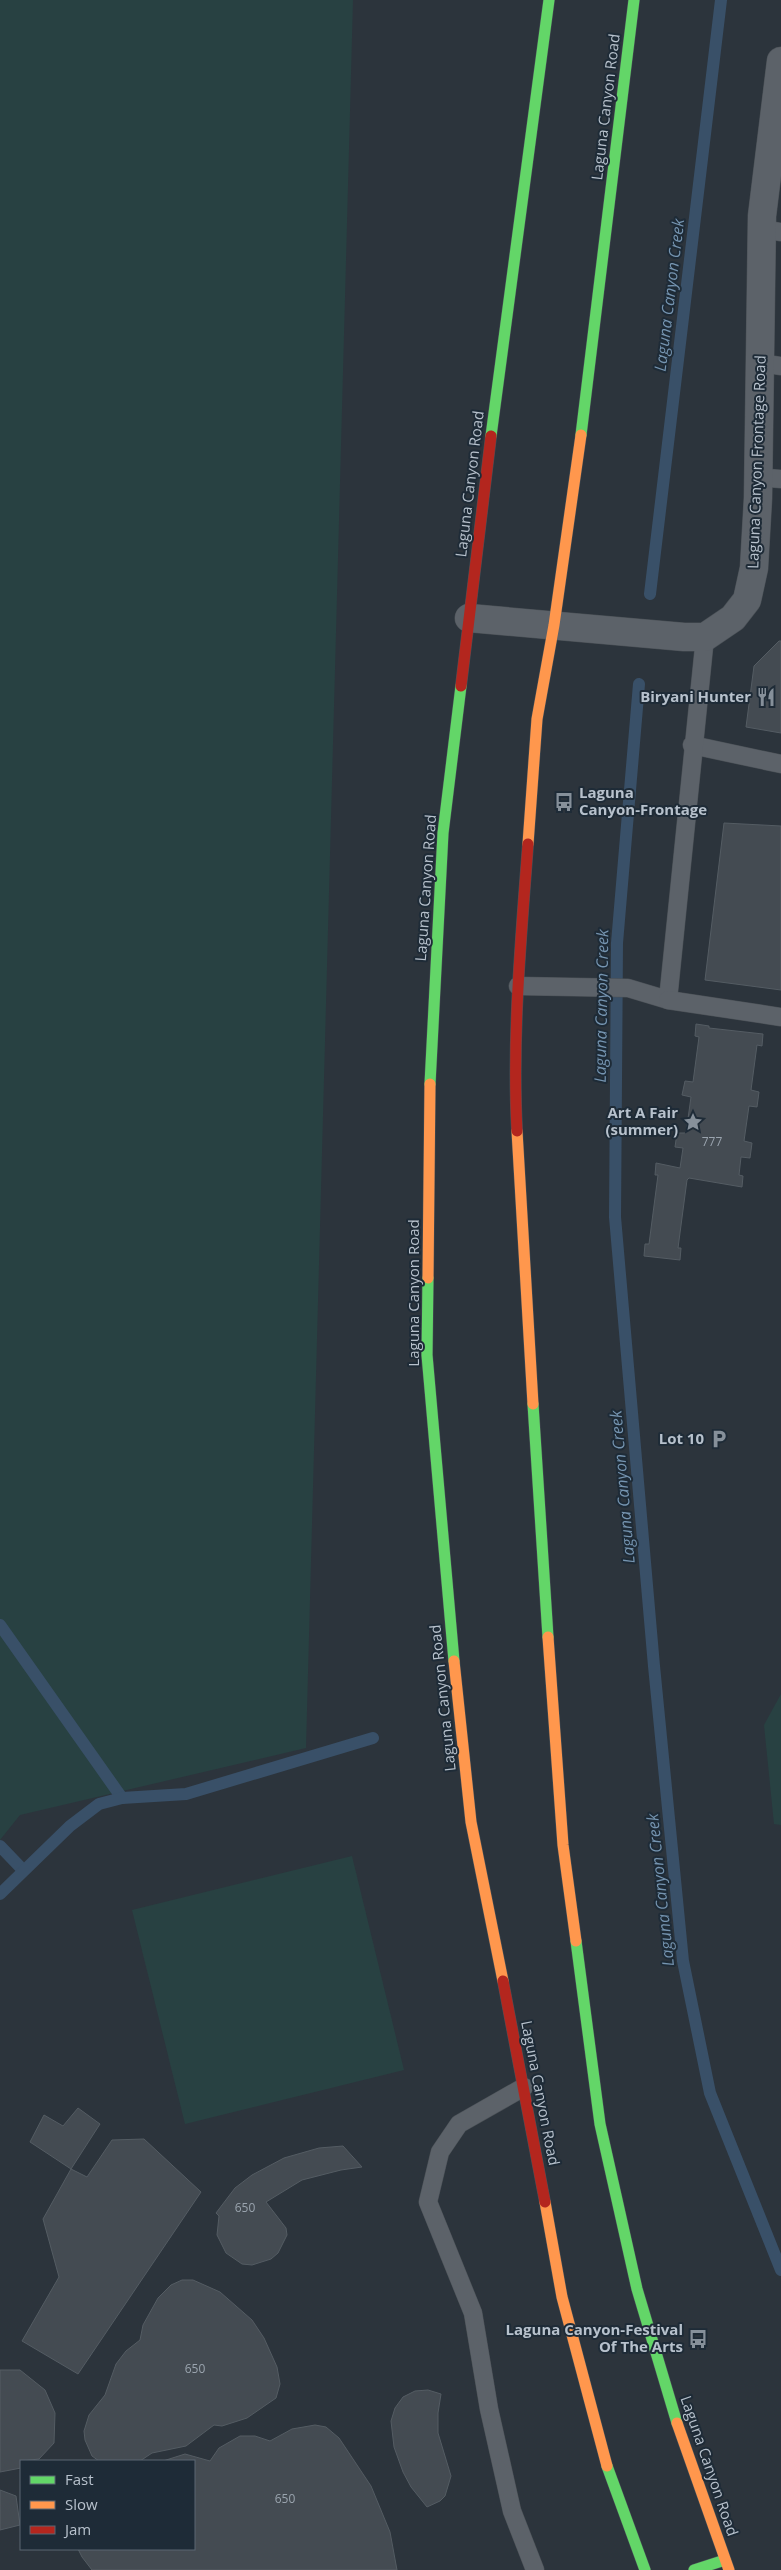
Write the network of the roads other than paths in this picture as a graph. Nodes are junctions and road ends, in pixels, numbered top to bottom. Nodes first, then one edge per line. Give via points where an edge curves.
1 (549, 0) edge
2 (634, 0) edge
3 (781, 61) edge
4 (771, 230) edge
5 (771, 365) edge
6 (769, 478) edge
7 (469, 618) junction
8 (554, 625) junction
9 (705, 636) junction
10 (692, 745) junction
11 (781, 764) edge
12 (518, 986) junction
13 (668, 1000) junction
14 (781, 1018) edge
15 (524, 2087) junction
16 (727, 2565) edge
17 (535, 2570) edge
18 (645, 2570) edge
19 (694, 2570) edge

1 - 7 main road, Laguna Canyon Road
2 - 8 main road, Laguna Canyon Road via 592,355
3 - 4 street, Laguna Canyon Frontage Road
4 - 5 street, Laguna Canyon Frontage Road
5 - 6 street, Laguna Canyon Frontage Road
6 - 9 street, Laguna Canyon Frontage Road via 747,600 733,618
7 - 8 street, Laguna Canyon Frontage Road
7 - 15 main road, Laguna Canyon Road via 443,833 430,1049 427,1355 449,1616 471,1822
8 - 9 street, Laguna Canyon Frontage Road via 684,638
8 - 12 main road, Laguna Canyon Road via 537,719
9 - 10 lane
10 - 11 lane
10 - 13 lane
12 - 13 lane via 628,988
12 - 16 main road, Laguna Canyon Road via 515,1095 539,1512 563,1845 600,2124 637,2290 688,2459
13 - 14 lane
15 - 17 lane via 459,2124 440,2152 428,2202 472,2313 512,2511
15 - 18 main road, Laguna Canyon Road via 562,2297 603,2456
16 - 19 main road, Laguna Canyon Road

